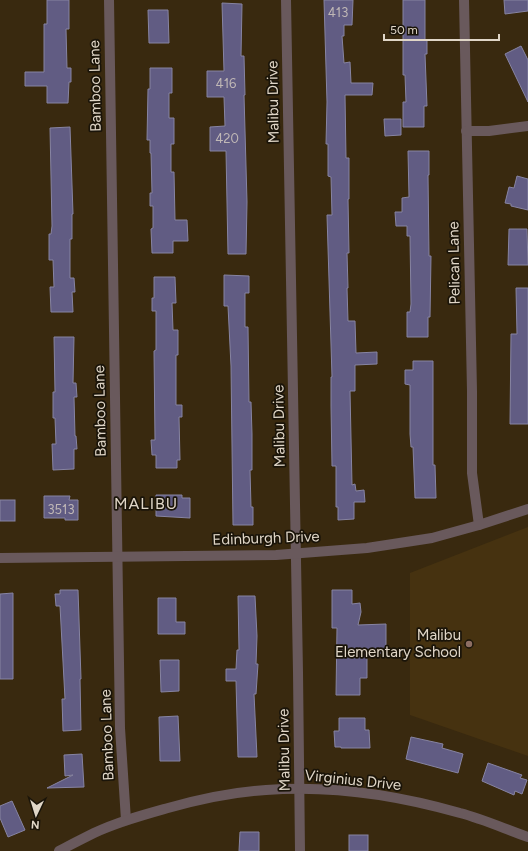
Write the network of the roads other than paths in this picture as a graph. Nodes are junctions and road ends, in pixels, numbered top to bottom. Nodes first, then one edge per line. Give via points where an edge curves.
1 (108, 0) edge
2 (286, 0) edge
3 (464, 0) edge
4 (528, 126) edge
5 (466, 131) junction
6 (528, 508) edge
7 (479, 525) junction
8 (296, 554) junction
9 (118, 556) junction
10 (0, 558) edge
11 (300, 789) junction
12 (126, 820) junction
13 (528, 837) edge
14 (59, 851) edge
15 (300, 851) edge

1 - 9 street, Bamboo Lane
2 - 8 street, Malibu Drive
3 - 5 street, Pelican Lane
4 - 5 street
5 - 7 street, Pelican Lane via 472,473
6 - 7 street, Edinburgh Drive
7 - 8 street, Edinburgh Drive via 432,538 367,548
8 - 9 street, Edinburgh Drive
8 - 11 street, Malibu Drive
9 - 10 street, Edinburgh Drive
9 - 12 street, Bamboo Lane via 120,728
11 - 12 street, Virginius Drive via 234,793
11 - 13 street, Virginius Drive via 370,794 423,803 462,813
11 - 15 street, Malibu Drive
12 - 14 street, Virginius Drive

